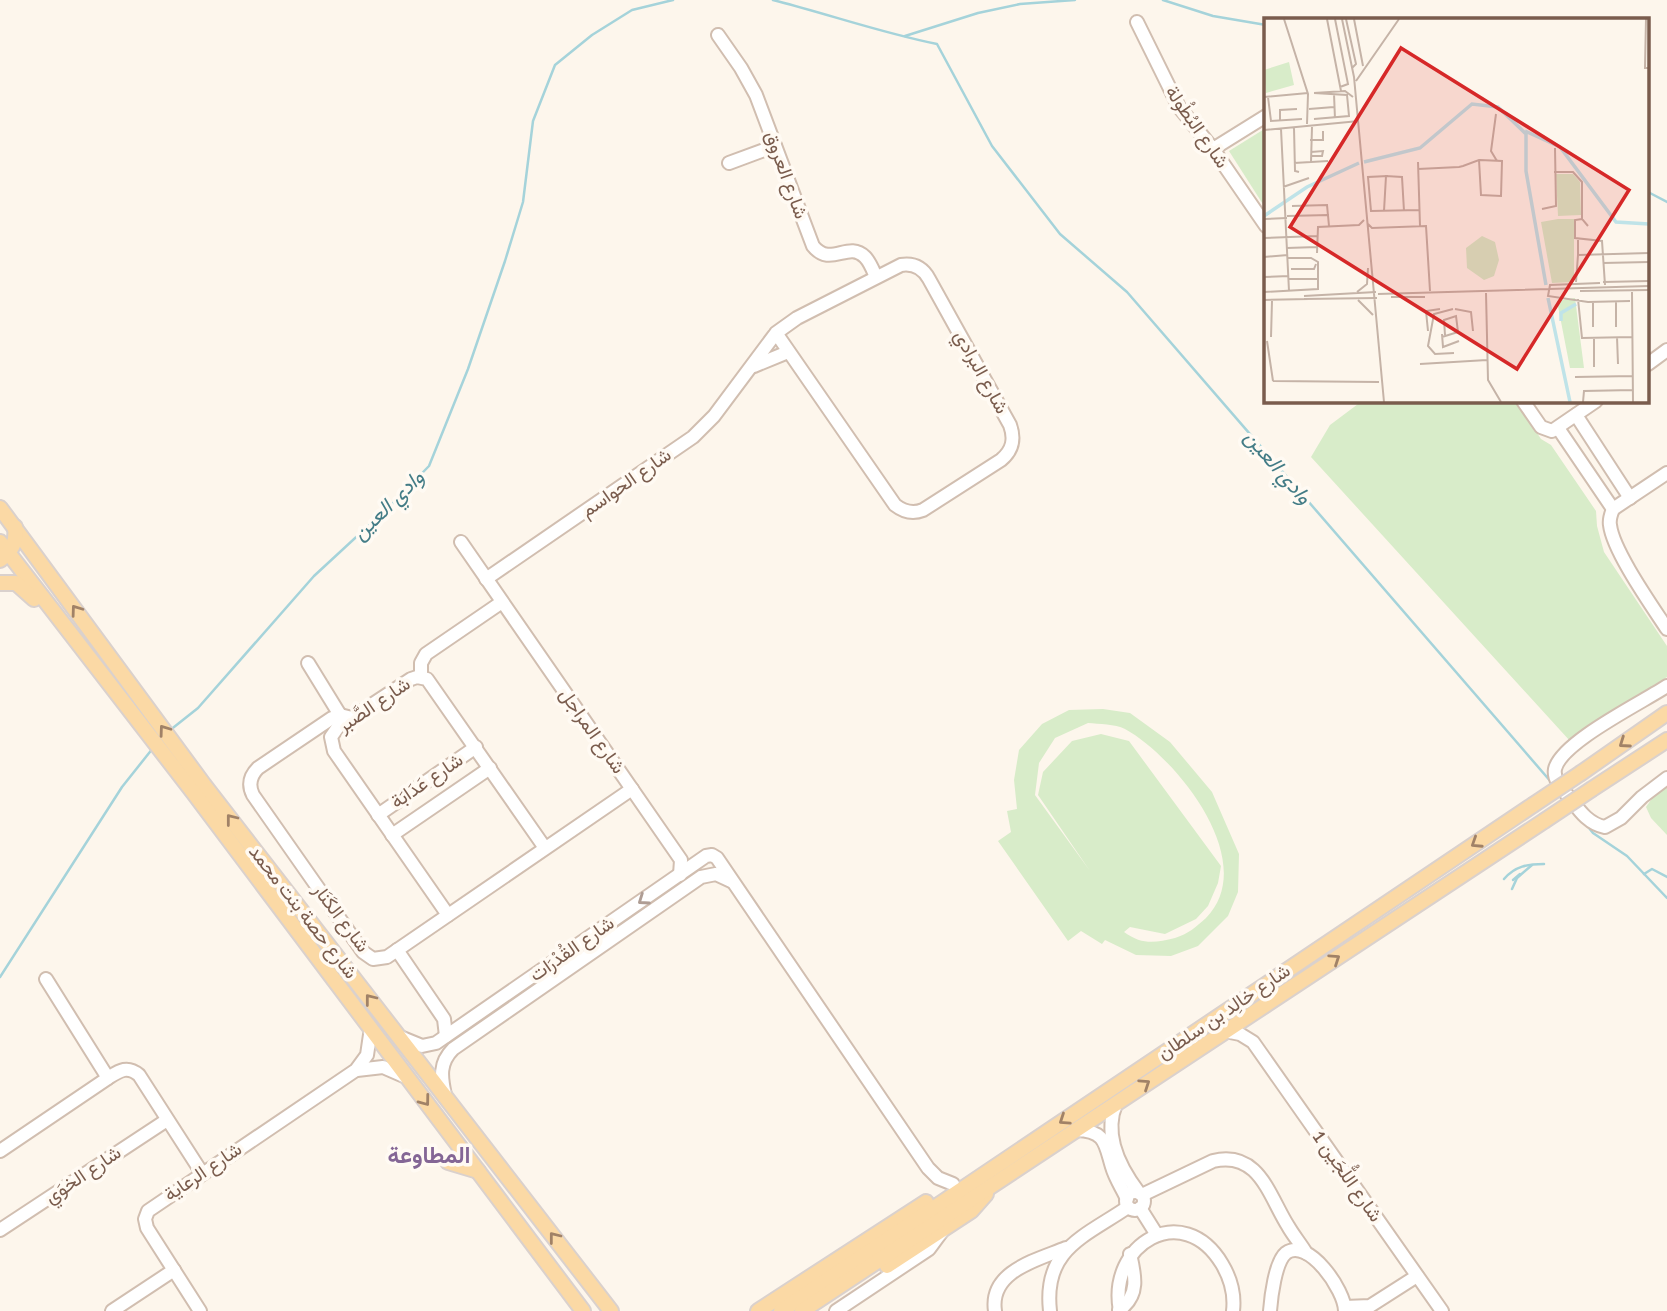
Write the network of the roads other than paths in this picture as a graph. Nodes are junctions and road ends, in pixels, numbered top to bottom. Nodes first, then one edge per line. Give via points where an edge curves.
1 (1137, 22) dead end
2 (718, 35) dead end
3 (1264, 117) edge
4 (775, 146) junction
5 (1213, 149) junction
6 (729, 163) dead end
7 (1264, 223) edge
8 (876, 277) junction
9 (776, 333) junction
10 (1667, 350) edge
11 (788, 352) junction
12 (1650, 363) edge
13 (748, 370) junction
14 (1524, 402) edge
15 (1595, 402) edge
16 (1576, 415) junction
17 (1558, 428) junction
18 (1667, 473) edge
19 (1630, 498) junction
20 (0, 508) edge
21 (1613, 509) junction
22 (18, 534) junction
23 (461, 542) dead end
24 (2, 549) edge
25 (486, 579) junction
26 (0, 583) edge
27 (502, 602) junction
28 (1667, 629) edge
29 (68, 630) junction
30 (308, 663) dead end
31 (421, 677) junction
32 (1667, 686) edge
33 (1667, 713) edge
34 (346, 717) junction
35 (1667, 740) edge
36 (476, 747) junction
37 (490, 768) junction
38 (1667, 778) edge
39 (199, 788) junction
40 (632, 789) junction
41 (378, 815) junction
42 (392, 835) junction
43 (545, 848) junction
44 (681, 860) junction
45 (719, 860) junction
46 (696, 863) junction
47 (708, 874) junction
48 (680, 875) junction
49 (732, 881) junction
50 (448, 915) junction
51 (397, 950) junction
52 (46, 979) dead end
53 (485, 1009) junction
54 (1251, 1014) junction
55 (444, 1019) junction
56 (493, 1021) junction
57 (461, 1026) junction
58 (370, 1028) junction
59 (1225, 1031) junction
60 (446, 1036) junction
61 (400, 1037) junction
62 (1253, 1042) junction
63 (356, 1070) junction
64 (407, 1077) junction
65 (108, 1078) junction
66 (445, 1095) junction
67 (1116, 1104) junction
68 (167, 1120) junction
69 (1077, 1130) junction
70 (1025, 1147) junction
71 (0, 1151) edge
72 (448, 1162) dead end
73 (1115, 1163) junction
74 (478, 1171) junction
75 (202, 1173) junction
76 (953, 1184) junction
77 (988, 1188) junction
78 (1135, 1200) junction
79 (1287, 1225) junction
80 (943, 1229) junction
81 (0, 1230) edge
82 (1157, 1235) junction
83 (1072, 1245) junction
84 (1306, 1253) junction
85 (1282, 1258) junction
86 (545, 1261) junction
87 (1028, 1264) junction
88 (829, 1266) junction
89 (579, 1269) junction
90 (174, 1270) junction
91 (1417, 1276) junction
92 (1049, 1277) junction
93 (1345, 1309) edge
94 (1119, 1310) edge
95 (112, 1311) edge
96 (200, 1311) edge
97 (573, 1311) edge
98 (583, 1311) edge
99 (611, 1311) edge
100 (624, 1311) edge
101 (745, 1311) edge
102 (758, 1311) edge
103 (780, 1311) edge
104 (802, 1311) edge
105 (819, 1311) edge
106 (836, 1311) edge
107 (995, 1311) edge
108 (1050, 1311) edge
109 (1233, 1311) edge
110 (1270, 1311) edge
111 (1442, 1311) edge

1 - 5 street, شارع البُطُولة via 1174,99
2 - 4 street, شارع العروق via 752,86
3 - 5 street
4 - 6 street
4 - 8 street, شارع العروق via 813,246 828,256 858,252
5 - 7 street, شارع البُطُولة
8 - 9 street, شارع البرادي
8 - 11 street, شارع البرادي via 906,264 927,275 1010,425 1013,441 1006,456 923,510 902,510
9 - 11 street, شارع البرادي
9 - 13 street, شارع البرادي
10 - 12 street
11 - 13 street
13 - 25 street, شارع الحواسم via 693,437
14 - 17 street via 1541,428
15 - 16 street
16 - 17 street
16 - 19 street
17 - 21 street
18 - 19 street
19 - 21 street
20 - 22 main road, شارع حصة بنت محمد
21 - 28 street via 1610,528 1619,548
22 - 24 main road
39 -> 22 main road, شارع حصة بنت محمد
23 - 25 street, شارع المراجل
24 - 29 main road, شارع حصة بنت محمد
25 - 27 street, شارع المراجل
26 - 29 main road via 21,585
27 - 31 street via 426,654
27 - 40 street, شارع المراجل
29 - 39 main road, شارع حصة بنت محمد
30 - 34 street
31 - 34 street, شارع الصَّبر via 411,678
31 - 36 street, شارع الصَّبر via 432,684
32 - 38 street via 1585,737 1560,759 1555,771 1556,781 1578,809 1595,825 1605,827
33 -> 70 main road, شارع خالِد بن سلطان, bridge
34 - 41 street, شارع الصَّبر via 331,744
34 - 51 street, شارع الكَنَار via 332,719 258,768 250,788 363,952 377,960
54 -> 35 main road, شارع خالِد بن سلطان, bridge
36 - 37 street, شارع الصَّبر
36 - 41 street, شارع عَدَابَة
37 - 42 street, شارع عَدَابَة
37 - 43 street, شارع الصَّبر
39 - 58 main road, شارع حصة بنت محمد
61 -> 39 main road, شارع حصة بنت محمد
40 - 43 street, شارع الكَنَار
40 - 44 street, شارع المراجل
41 - 42 street, شارع الصَّبر
42 - 50 street, شارع الصَّبر
43 - 50 street, شارع الكَنَار
44 - 46 street
44 - 48 street
45 - 46 street, شارع القُدْرَات via 710,855
45 - 47 street
45 - 49 street
46 - 47 street
46 - 48 street, شارع القُدْرَات
47 - 49 street
47 - 56 street, شارع القُدْرَات
48 -> 53 street, شارع القُدْرَات
49 - 76 street via 928,1168
50 - 51 street, شارع الكَنَار
51 - 55 street
52 - 65 street
53 - 56 street
53 - 57 street, شارع القُدْرَات
54 - 59 main road, شارع خالِد بن سلطان
54 - 62 street
55 - 57 street
55 - 60 street
56 - 66 street, شارع القُدْرَات via 446,1056 441,1071
57 - 60 street, شارع القُدْرَات
58 - 63 street via 367,1055
58 - 64 main road, شارع حصة بنت محمد
59 - 62 street
67 -> 59 main road, شارع خالِد بن سلطان
60 - 61 street, شارع القُدْرَات via 426,1046
61 - 66 main road, شارع حصة بنت محمد
62 - 91 street, شارع اللُّجَين 1
63 - 64 street via 383,1067
63 - 75 street, شارع الرعاية
64 -> 74 main road, شارع حصة بنت محمد
65 - 68 street via 122,1070 136,1072
65 - 71 street
89 -> 66 main road, شارع حصة بنت محمد
67 - 69 main road, شارع خالِد بن سلطان
67 - 73 street via 1110,1129
68 - 75 street
68 - 81 street, شارع الخوَي
69 - 73 street via 1104,1140
69 - 77 main road, شارع خالِد بن سلطان
70 - 76 main road
70 - 103 main road, شارع خالِد بن سلطان
72 - 74 main road
73 - 78 street
74 - 86 main road, شارع حصة بنت محمد
75 - 90 street, شارع الرعاية via 146,1215 147,1228
76 - 88 main road
77 - 80 main road via 975,1208
77 - 104 main road, شارع خالِد بن سلطان
78 - 79 street via 1213,1161 1238,1161 1261,1179
78 - 82 street
78 - 83 street
79 - 84 street
79 - 85 street
80 - 105 main road
80 - 106 street via 929,1249
82 - 94 street via 1130,1254 1120,1279
82 - 109 street via 1187,1234 1212,1250 1231,1282
83 - 87 street
83 - 92 street via 1056,1261
84 - 85 street via 1293,1250
84 - 93 street via 1335,1281
85 - 110 street
86 - 97 main road
86 - 98 main road, شارع حصة بنت محمد
87 - 92 street
87 - 107 street via 1001,1282 995,1293
88 - 101 main road
88 - 102 main road
89 - 99 main road, شارع حصة بنت محمد
89 - 100 main road
90 - 95 street
90 - 96 street, شارع الرعاية
91 - 93 street via 1370,1306
91 - 111 street, شارع اللُّجَين 1
92 - 108 street

